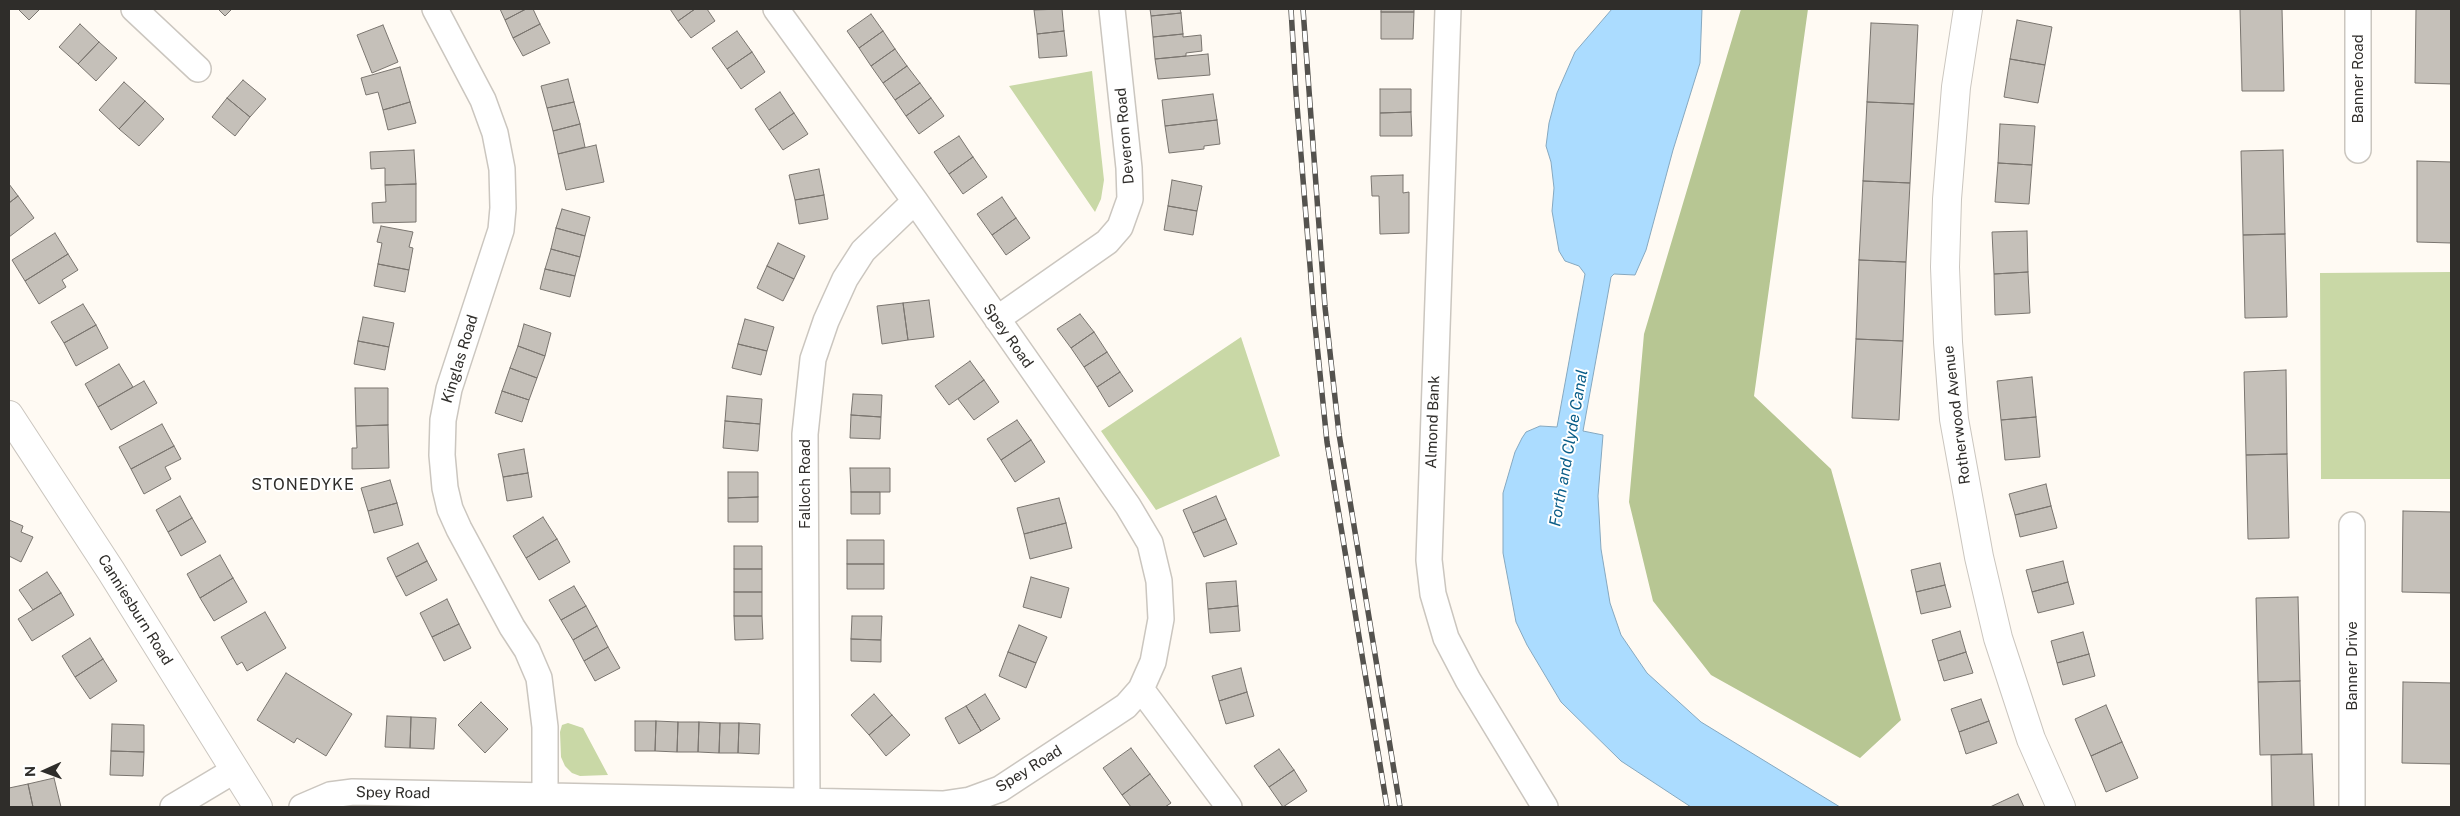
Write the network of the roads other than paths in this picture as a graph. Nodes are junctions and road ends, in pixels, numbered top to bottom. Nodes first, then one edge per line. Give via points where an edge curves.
1 (134, 9) edge
2 (434, 9) edge
3 (776, 9) edge
4 (1112, 9) edge
5 (1448, 9) edge
6 (1968, 9) edge
7 (2358, 9) edge
8 (198, 69) dead end
9 (2358, 150) dead end
10 (915, 201) junction
11 (997, 319) junction
12 (12, 426) edge
13 (2352, 525) dead end
14 (1141, 688) junction
15 (235, 770) junction
16 (546, 796) junction
17 (807, 801) junction
18 (173, 807) edge
19 (258, 807) edge
20 (302, 807) edge
21 (1229, 807) edge
22 (1545, 807) edge
23 (2061, 807) edge
24 (2352, 807) edge

1 - 8 street
2 - 16 street, Kinglas Road via 483,100 495,134 502,169 504,208 502,230 449,388 443,420 445,488 459,529 527,650 539,678 545,727
3 - 10 street, Spey Road
4 - 11 street, Deveron Road via 1129,168 1130,199 1120,227 1107,242
5 - 22 street, Almond Bank via 1429,560 1433,594 1446,638 1468,680
6 - 23 street, Rotherwood Avenue via 1956,88 1947,199 1945,267 1955,428 1998,638 2031,739
7 - 9 street, Banner Road
10 - 11 street, Spey Road
10 - 17 street, Falloch Road via 863,251 845,279 813,358 804,434
11 - 14 street, Spey Road via 1128,506 1150,543 1159,580 1162,619 1153,662
12 - 15 street, Canniesburn Road via 111,571
13 - 24 street, Banner Drive
14 - 17 street, Spey Road via 1126,706 1000,789 970,800 943,804
14 - 21 street
15 - 18 street
15 - 19 street, Canniesburn Road
16 - 17 street, Spey Road
16 - 20 street, Spey Road via 353,792 330,795

